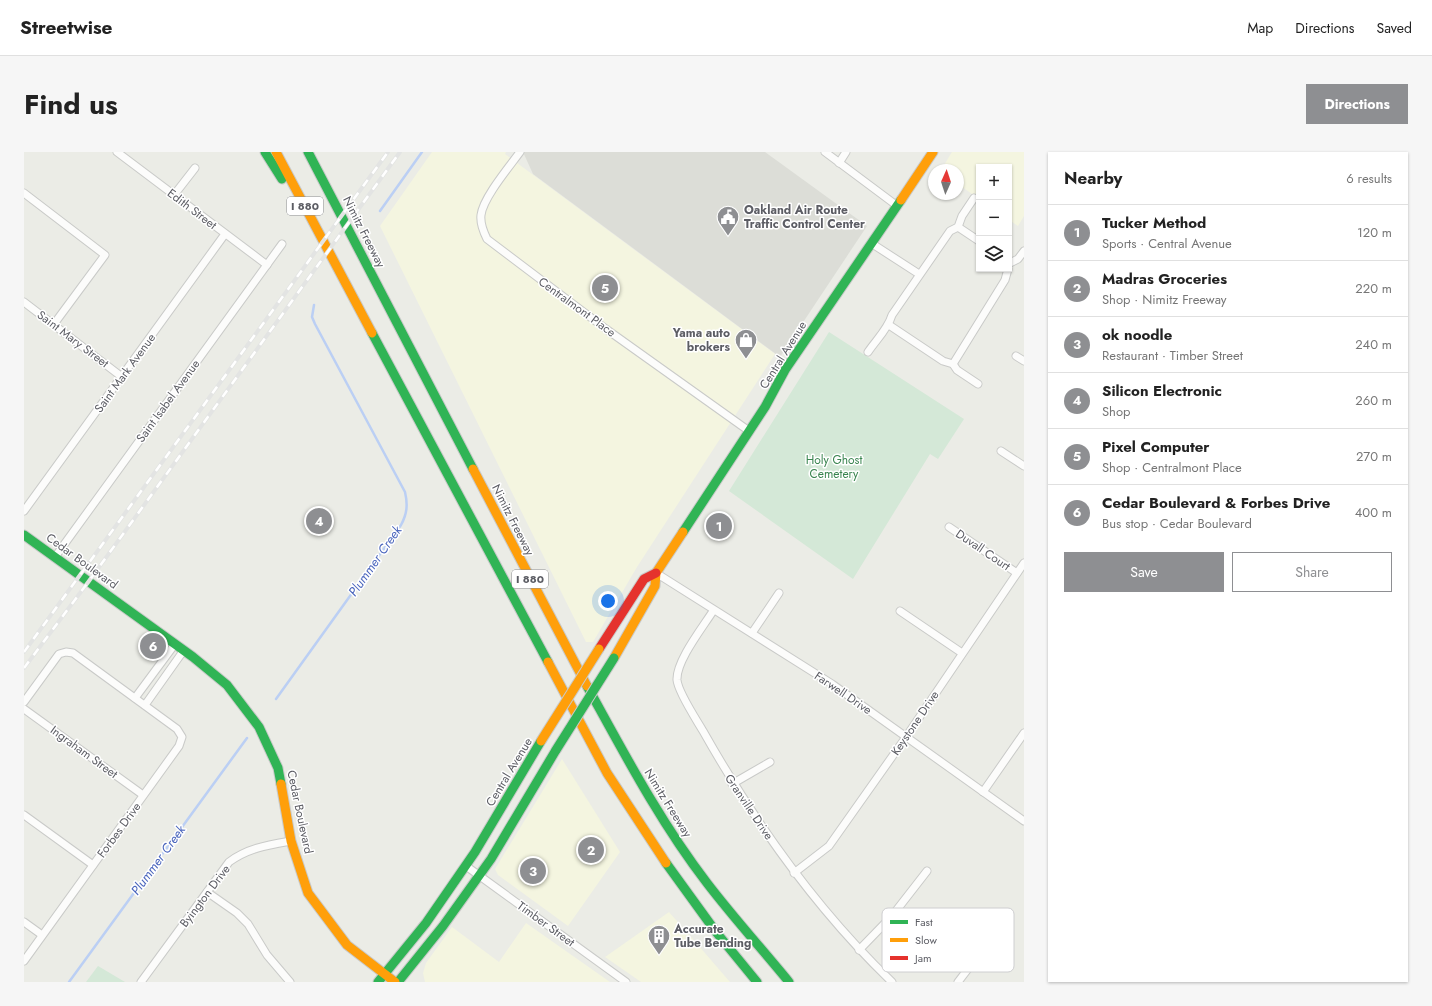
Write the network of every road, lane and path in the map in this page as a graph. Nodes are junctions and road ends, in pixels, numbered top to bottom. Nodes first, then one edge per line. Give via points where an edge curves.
1 (117, 152) edge
2 (265, 152) edge
3 (276, 152) edge
4 (308, 152) edge
5 (520, 152) edge
6 (825, 152) edge
7 (846, 152) edge
8 (933, 152) edge
9 (839, 163) junction
10 (195, 168) dead end
11 (24, 193) edge
12 (174, 195) junction
13 (974, 198) dead end
14 (896, 205) junction
15 (958, 227) junction
16 (225, 234) junction
17 (976, 239) edge
18 (871, 242) junction
19 (282, 244) dead end
20 (1024, 251) edge
21 (334, 259) junction
22 (1012, 263) edge
23 (267, 265) junction
24 (1007, 272) edge
25 (919, 274) junction
26 (24, 302) edge
27 (54, 324) junction
28 (889, 326) junction
29 (868, 352) dead end
30 (1016, 356) dead end
31 (1024, 362) edge
32 (952, 364) junction
33 (122, 376) junction
34 (978, 384) dead end
35 (749, 431) junction
36 (1001, 451) dead end
37 (1024, 466) edge
38 (24, 511) edge
39 (949, 527) dead end
40 (24, 534) edge
41 (55, 557) junction
42 (1024, 563) edge
43 (656, 573) junction
44 (1017, 573) junction
45 (779, 593) dead end
46 (900, 610) dead end
47 (713, 611) junction
48 (752, 633) junction
49 (175, 644) junction
50 (184, 650) junction
51 (962, 653) junction
52 (135, 698) junction
53 (24, 702) edge
54 (145, 706) junction
55 (24, 709) edge
56 (1024, 733) edge
57 (906, 737) junction
58 (770, 762) dead end
59 (732, 784) junction
60 (984, 792) junction
61 (143, 795) junction
62 (24, 816) edge
63 (1024, 821) edge
64 (291, 841) junction
65 (93, 865) junction
66 (466, 866) junction
67 (927, 871) dead end
68 (794, 873) junction
69 (478, 876) junction
70 (207, 892) junction
71 (898, 908) edge
72 (24, 922) edge
73 (882, 926) edge
74 (42, 935) junction
75 (859, 950) junction
76 (24, 961) edge
77 (966, 972) edge
78 (384, 974) junction
79 (141, 982) edge
80 (290, 982) edge
81 (378, 982) edge
82 (395, 982) edge
83 (398, 982) edge
84 (626, 982) edge
85 (757, 982) edge
86 (789, 982) edge
87 (892, 982) edge
88 (958, 982) edge

1 - 12 street, Edith Street
2 - 21 main road
3 - 21 main road, I 880
4 - 86 main road, Nimitz Freeway / I 880 via 629,763 707,883
5 - 35 street, Centralmont Place via 484,205 481,221 486,239
6 - 9 street
7 - 9 street
8 - 14 main road, Central Avenue
9 - 14 street
10 - 12 street
11 - 27 street via 105,255
12 - 16 street, Edith Street
13 - 15 street
14 - 18 main road, Central Avenue
15 - 17 street
15 - 25 street via 950,231
16 - 23 street, Edith Street
16 - 33 street, Saint Mark Avenue
18 - 25 street
18 - 35 main road, Central Avenue
19 - 23 street, Saint Isabel Avenue
20 - 22 street
21 - 85 main road, I 880 via 607,773 689,896
23 - 41 street, Saint Isabel Avenue
24 - 32 street via 1005,280
25 - 28 street via 892,315
26 - 27 street, Saint Mary Street
27 - 33 street, Saint Mary Street
28 - 29 street via 882,331
28 - 32 street via 943,361
30 - 31 street
32 - 34 street
33 - 38 street, Saint Mark Avenue
35 - 43 main road, Central Avenue
36 - 37 street
39 - 44 street, Duvall Court
40 - 41 main road, Cedar Boulevard
41 - 49 main road, Cedar Boulevard
42 - 44 street, Keystone Drive
43 - 47 street, Farwell Drive
43 - 66 main road, Central Avenue, bridge via 644,579 541,741
43 - 69 main road, Central Avenue, bridge via 655,586 614,658 491,859
44 - 51 street, Keystone Drive
45 - 48 street
46 - 51 street
47 - 48 street, Farwell Drive
47 - 59 street, Granville Drive via 682,659 677,680 684,698
48 - 57 street, Farwell Drive via 832,684
49 - 50 main road, Cedar Boulevard
49 - 52 street
50 - 54 street
50 - 64 main road, Cedar Boulevard via 227,685 259,727 278,768
51 - 57 street, Keystone Drive
52 - 53 street, Forbes Drive via 73,653 66,652 59,654
52 - 54 street, Forbes Drive
54 - 61 street, Forbes Drive via 177,729 182,737 179,746
55 - 61 street, Ingraham Street
56 - 60 street
57 - 60 street, Farwell Drive
57 - 68 street, Keystone Drive via 829,846
58 - 59 street
59 - 68 street, Granville Drive
60 - 63 street, Farwell Drive
61 - 65 street, Forbes Drive
62 - 65 street
64 - 70 street, Byington Drive via 255,848 240,854 229,862
64 - 78 main road, Cedar Boulevard via 308,893 347,946
65 - 74 street, Forbes Drive
66 - 69 street, Timber Street
66 - 78 main road, Central Avenue via 426,923
67 - 71 street
68 - 75 street, Granville Drive
69 - 83 main road, Central Avenue
69 - 84 street, Timber Street
70 - 79 street, Byington Drive
70 - 80 street via 248,924 267,955
72 - 74 street
73 - 75 street
74 - 76 street, Forbes Drive
75 - 87 street, Granville Drive
77 - 88 street
78 - 81 main road, Central Avenue
78 - 82 main road, Cedar Boulevard

